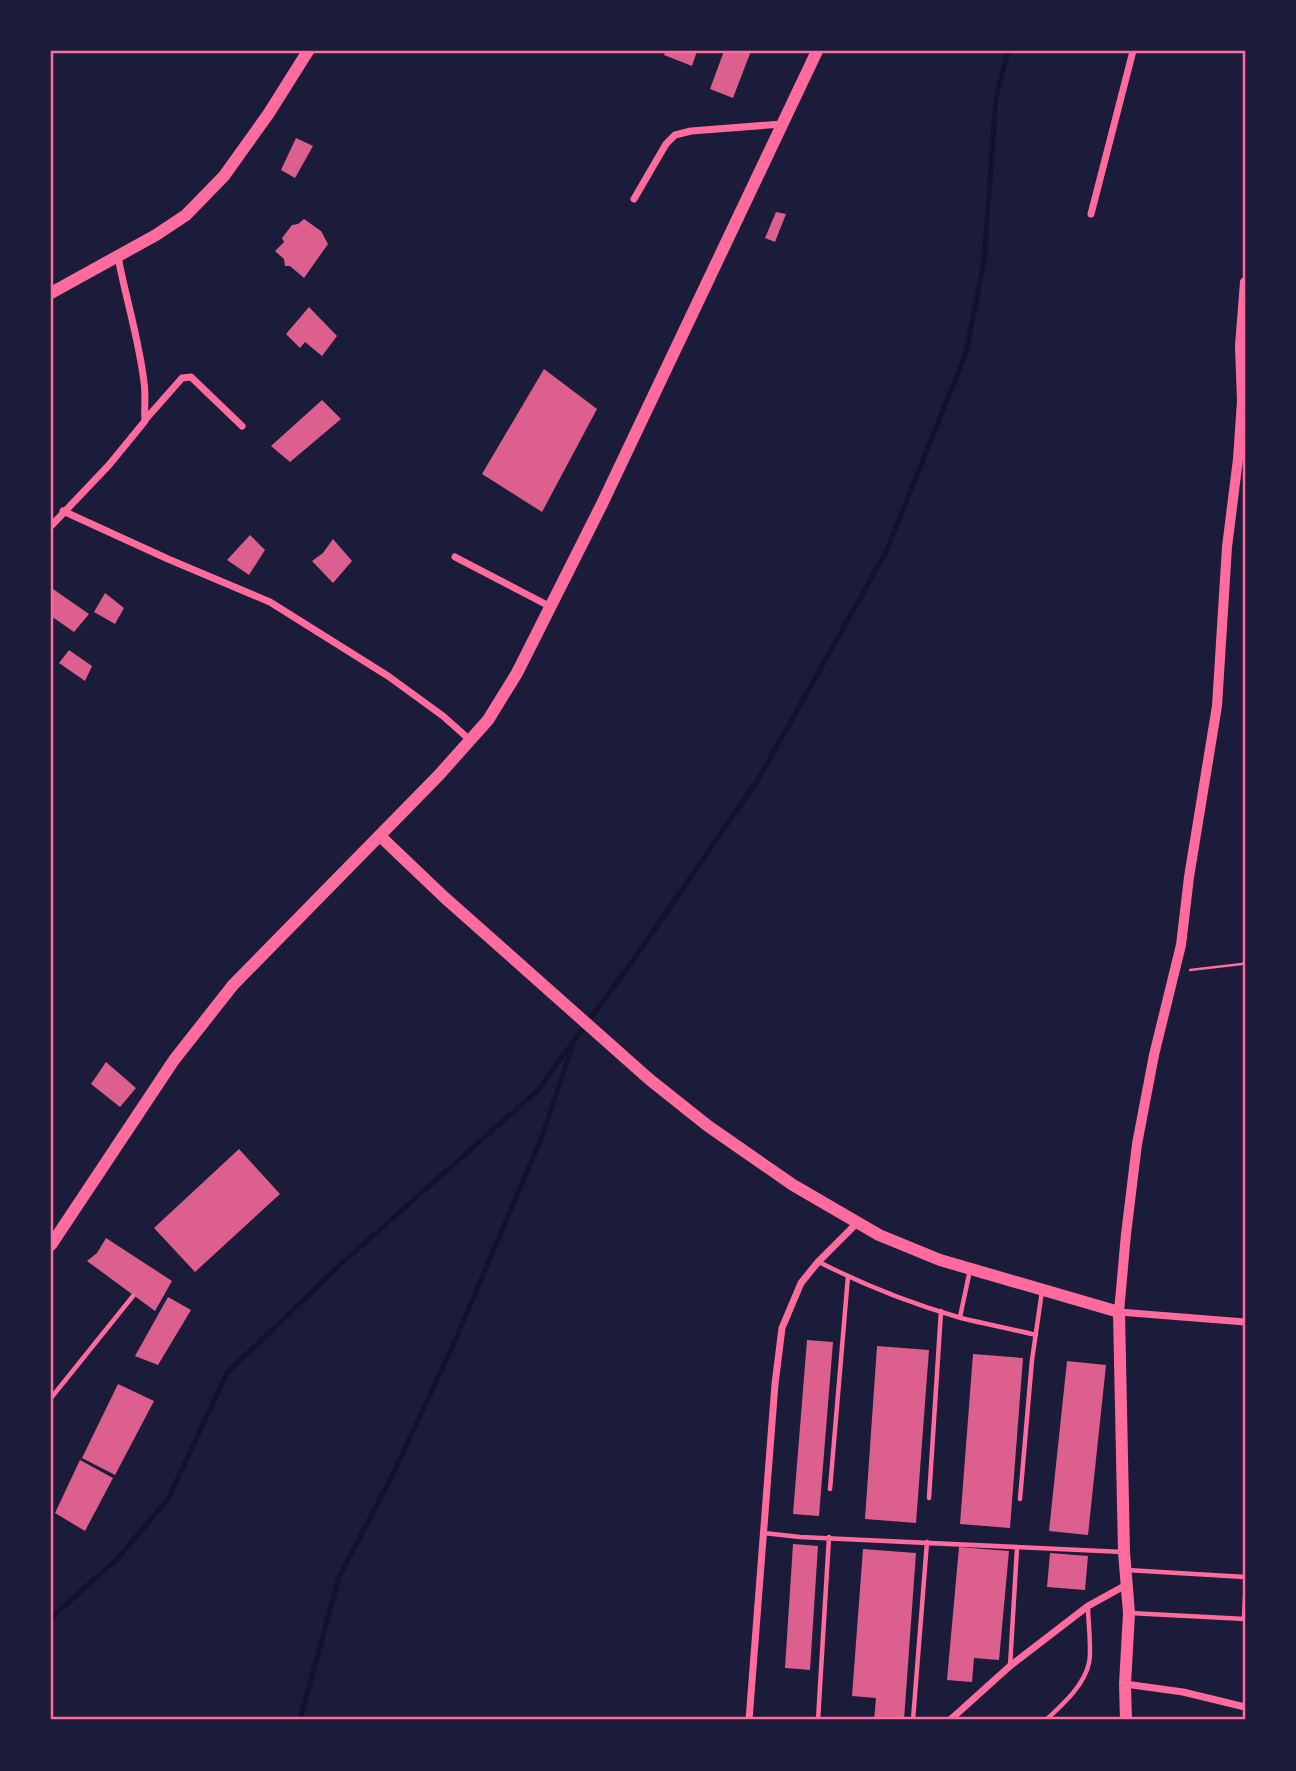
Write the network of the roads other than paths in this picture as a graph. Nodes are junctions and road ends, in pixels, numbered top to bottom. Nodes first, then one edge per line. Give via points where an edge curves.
1 (308, 51) edge
2 (817, 51) edge
3 (1133, 51) edge
4 (782, 124) junction
5 (634, 199) dead end
6 (1091, 214) dead end
7 (118, 257) junction
8 (1245, 282) edge
9 (51, 293) edge
10 (145, 421) junction
11 (242, 426) dead end
12 (63, 512) junction
13 (51, 526) edge
14 (455, 557) dead end
15 (551, 607) junction
16 (470, 740) junction
17 (380, 836) junction
18 (858, 1222) junction
19 (51, 1245) edge
20 (818, 1262) junction
21 (970, 1269) junction
22 (848, 1276) junction
23 (1042, 1290) junction
24 (133, 1296) dead end
25 (941, 1311) junction
26 (1119, 1312) junction
27 (960, 1317) junction
28 (1245, 1322) edge
29 (1036, 1335) junction
30 (51, 1398) edge
31 (830, 1489) dead end
32 (929, 1497) dead end
33 (1020, 1499) dead end
34 (764, 1533) junction
35 (829, 1537) junction
36 (927, 1542) junction
37 (1017, 1548) junction
38 (1124, 1552) junction
39 (1127, 1570) junction
40 (1245, 1577) edge
41 (1126, 1586) junction
42 (1245, 1597) edge
43 (1088, 1606) junction
44 (1129, 1613) junction
45 (1245, 1619) edge
46 (1010, 1666) junction
47 (1125, 1684) junction
48 (1245, 1707) edge
49 (1124, 1718) edge
50 (749, 1720) edge
51 (818, 1720) edge
52 (912, 1720) edge
53 (950, 1720) edge
54 (1046, 1720) edge

1 - 7 main road via 224,176 186,215
2 - 4 main road
3 - 6 street
4 - 5 street via 676,135
4 - 15 main road
7 - 9 main road
7 - 10 street via 140,354
8 - 26 street via 1242,401 1217,706 1181,945 1137,1144
10 - 11 street via 182,378 191,377
10 - 12 street
12 - 13 street
12 - 16 street via 270,602 388,676
14 - 15 street
15 - 16 main road via 517,673
16 - 17 main road
17 - 18 main road via 649,1079 793,1185
17 - 19 main road via 233,985 174,1060
18 - 20 street
18 - 21 main road via 879,1235
20 - 22 lane
20 - 34 street via 801,1283 782,1328
21 - 23 main road
21 - 27 lane
22 - 25 lane
22 - 31 lane
23 - 26 main road
23 - 29 lane
24 - 30 lane
25 - 27 lane
25 - 32 lane
26 - 28 street
26 - 38 main road
27 - 29 lane
29 - 33 lane
34 - 35 lane
34 - 50 street
35 - 36 lane
35 - 51 lane
36 - 37 lane
36 - 52 lane
37 - 38 lane
37 - 46 lane
38 - 39 main road
39 - 40 lane
39 - 41 main road
41 - 43 street
41 - 44 main road
42 - 45 lane
43 - 46 street
43 - 54 lane via 1089,1662 1068,1699
44 - 45 lane
44 - 47 main road
46 - 53 street
47 - 48 street
47 - 49 main road

